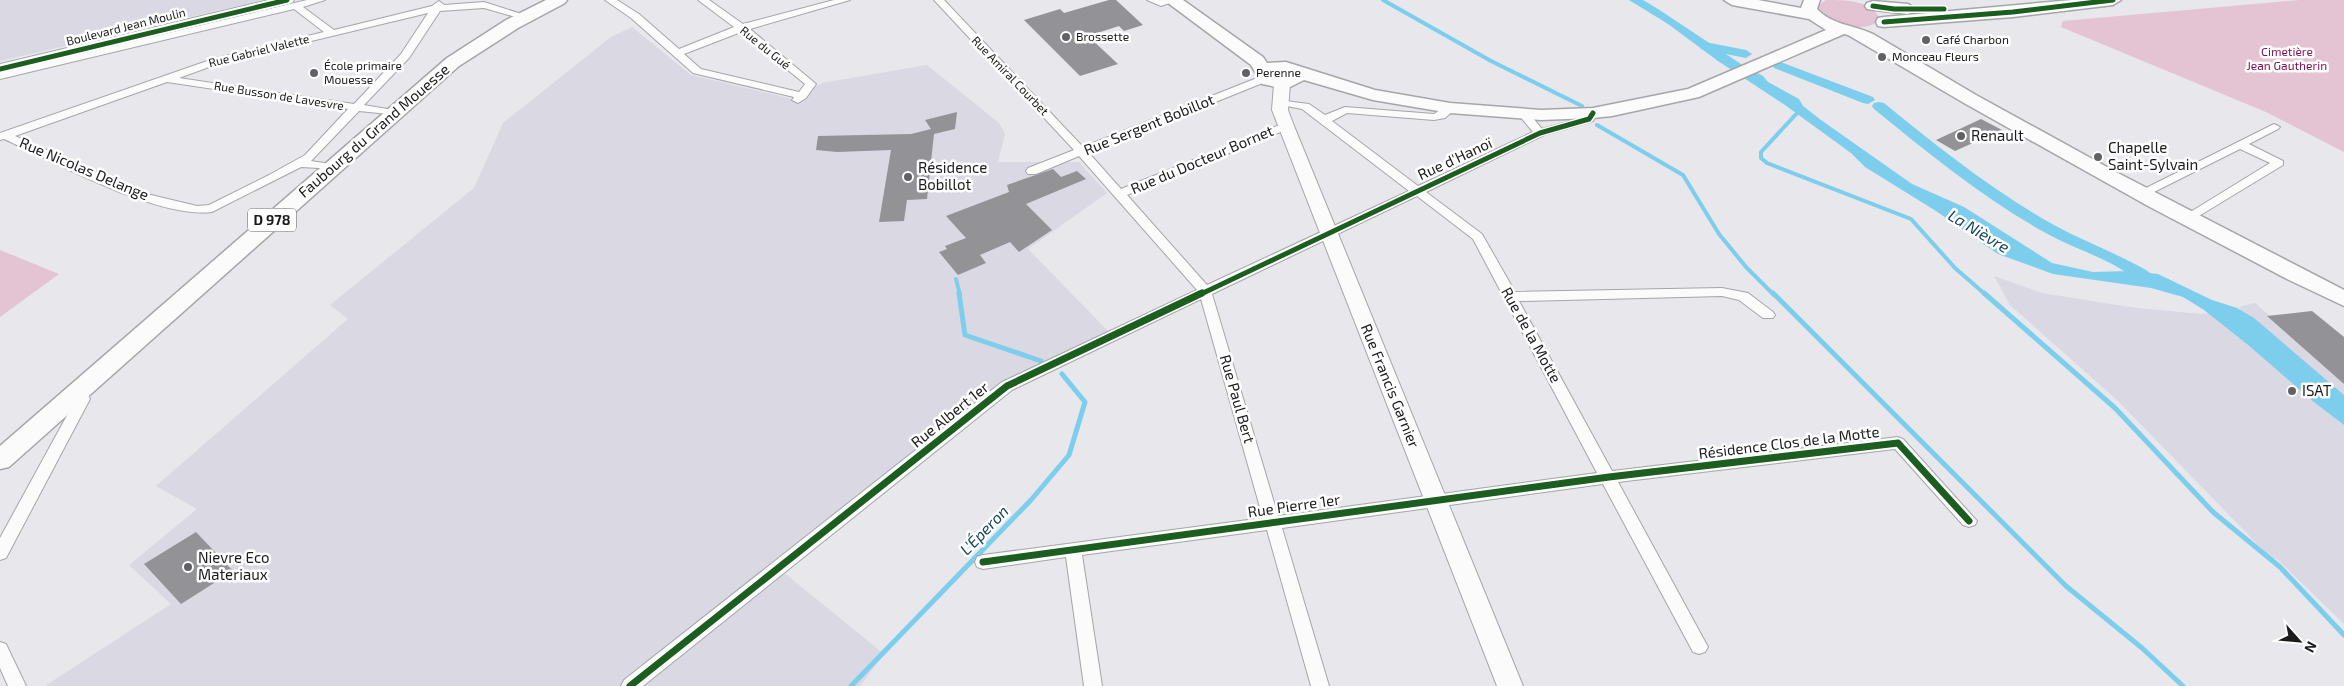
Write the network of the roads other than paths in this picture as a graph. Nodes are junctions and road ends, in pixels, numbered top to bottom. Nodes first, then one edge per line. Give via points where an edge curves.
1 (320, 0) edge
2 (559, 0) edge
3 (610, 0) edge
4 (703, 0) edge
5 (846, 0) edge
6 (939, 0) edge
7 (1152, 0) edge
8 (1172, 0) edge
9 (2086, 0) edge
10 (2113, 0) edge
11 (1734, 1) edge
12 (291, 3) edge
13 (1867, 3) edge
14 (439, 4) edge
15 (1814, 11) edge
16 (526, 17) junction
17 (1880, 25) junction
18 (741, 28) junction
19 (1846, 30) junction
20 (331, 32) junction
21 (1793, 43) junction
22 (676, 54) junction
23 (1778, 56) junction
24 (1913, 65) junction
25 (0, 69) edge
26 (0, 76) edge
27 (163, 78) junction
28 (1280, 80) junction
29 (358, 108) junction
30 (1450, 108) junction
31 (396, 113) junction
32 (1593, 113) junction
33 (1524, 114) junction
34 (1324, 120) junction
35 (1286, 126) junction
36 (2274, 127) dead end
37 (1540, 133) junction
38 (3, 136) edge
39 (2240, 144) junction
40 (1082, 152) junction
41 (300, 163) junction
42 (333, 167) junction
43 (1032, 171) dead end
44 (1418, 190) junction
45 (1118, 194) junction
46 (2140, 194) junction
47 (2185, 219) junction
48 (1328, 232) junction
49 (1205, 291) junction
50 (1510, 297) junction
51 (2344, 299) edge
52 (1768, 316) dead end
53 (76, 394) junction
54 (43, 422) junction
55 (70, 422) junction
56 (0, 460) edge
57 (1609, 477) junction
58 (1436, 500) junction
59 (1969, 520) dead end
60 (1274, 522) junction
61 (1073, 549) junction
62 (0, 554) edge
63 (983, 562) dead end
64 (1699, 647) dead end
65 (0, 649) edge
66 (17, 686) edge
67 (630, 686) edge
68 (1093, 686) edge
69 (1320, 686) edge
70 (1510, 686) edge

1 - 12 street
2 - 16 main road, Faubourg du Grand Mouesse / D 978
3 - 22 street via 635,16
4 - 18 street, Rue du Gué
5 - 18 street
6 - 40 street, Rue Amiral Courbet
7 - 8 street via 1161,3
8 - 28 main road
9 - 13 main road via 1942,9 1894,8
10 - 17 main road
11 - 15 main road
11 - 21 main road via 1786,19 1794,29
12 - 20 street
12 - 25 street, Boulevard Jean Moulin
12 - 26 street
13 - 17 main road via 1884,16
14 - 16 street, Rue Gabriel Valette via 484,5
14 - 20 street, Rue Gabriel Valette
14 - 29 street, Faubourg du Grand Mouesse via 405,56
15 - 19 main road
15 - 21 main road via 1815,25
16 - 31 main road, Faubourg du Grand Mouesse / D 978 via 482,41 453,62
17 - 19 main road
17 - 24 main road via 1883,40
18 - 22 street
18 - 22 street, Rue du Gué via 811,84 800,98 697,70
19 - 23 main road
19 - 24 main road
20 - 27 street, Rue Gabriel Valette
21 - 23 main road
23 - 32 main road via 1693,93
24 - 46 main road
27 - 29 street, Rue Busson de Lavesvre
27 - 38 street, Rue Gabriel Valette
28 - 30 main road via 1342,86
28 - 34 street, Rue de la Motte
28 - 35 street, Rue Francis Garnier via 1280,110
28 - 40 street, Rue Sergent Bobillot
29 - 31 street, Rue Busson de Lavesvre
29 - 41 street, Faubourg du Grand Mouesse
30 - 33 main road
30 - 34 street via 1441,116 1434,117 1345,110
31 - 42 main road, Faubourg du Grand Mouesse / D 978
32 - 33 main road
32 - 37 street, Rue d'Hanoï via 1589,119
33 - 37 street
34 - 44 street, Rue de la Motte
35 - 45 street, Rue du Docteur Bornet
35 - 48 street, Rue Francis Garnier
36 - 39 street
37 - 44 street, Rue d'Hanoï
38 - 41 street, Rue Nicolas Delange via 143,197 197,210 212,208
39 - 46 street
39 - 47 street via 2279,163
40 - 43 street, Rue Sergent Bobillot
40 - 45 street, Rue Paul Bert
41 - 42 street
42 - 53 main road, Faubourg du Grand Mouesse / D 978
44 - 48 street, Rue d'Hanoï
44 - 50 street, Rue de la Motte via 1478,237
45 - 49 street, Rue Paul Bert
46 - 47 main road
47 - 51 main road
48 - 49 street, Rue Albert 1er
48 - 58 street, Rue Francis Garnier
49 - 60 street, Rue Paul Bert
49 - 67 street, Rue Albert 1er via 1007,386
50 - 52 street via 1722,292 1743,296
50 - 57 street, Rue de la Motte
53 - 54 main road, Faubourg du Grand Mouesse / D 978
53 - 55 street via 82,395 83,399
54 - 55 street
54 - 56 main road, Faubourg du Grand Mouesse / D 978
55 - 62 street
57 - 58 street, Rue Pierre 1er
57 - 59 street, Résidence Clos de la Motte via 1898,443
57 - 64 street, Rue de la Motte
58 - 60 street, Rue Pierre 1er
58 - 70 street, Rue Francis Garnier
60 - 61 street, Rue Pierre 1er
60 - 69 street, Rue Paul Bert
61 - 63 street, Rue Pierre 1er
61 - 68 street
65 - 66 street

